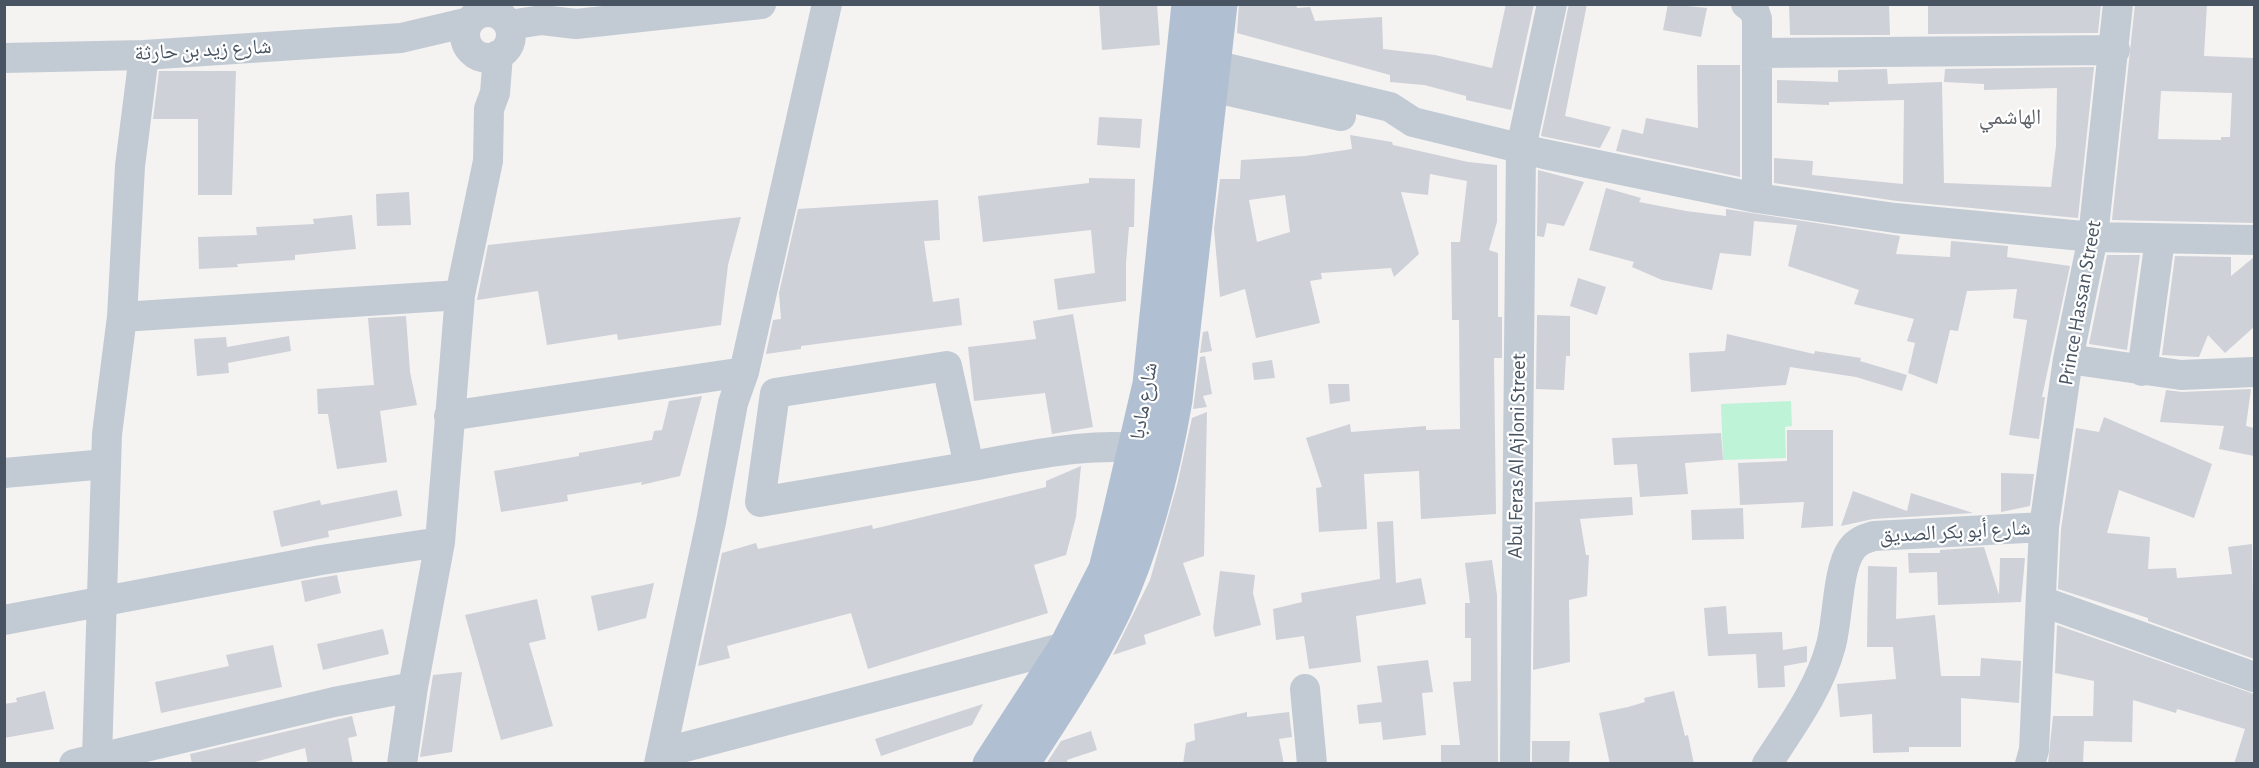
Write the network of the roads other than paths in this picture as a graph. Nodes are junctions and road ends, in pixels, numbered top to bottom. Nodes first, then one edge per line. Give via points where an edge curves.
1 (761, 4) edge
2 (827, 4) edge
3 (1188, 4) edge
4 (1221, 4) edge
5 (1552, 4) edge
6 (1746, 4) edge
7 (2118, 4) edge
8 (471, 16) edge
9 (496, 36) edge
10 (401, 38) junction
11 (2115, 50) junction
12 (1757, 53) junction
13 (144, 55) junction
14 (4, 58) edge
15 (1197, 72) junction
16 (1521, 148) junction
17 (1757, 198) junction
18 (2093, 237) junction
19 (2160, 240) junction
20 (2254, 240) edge
21 (460, 295) junction
22 (122, 317) junction
23 (2068, 359) junction
24 (2142, 371) junction
25 (744, 372) junction
26 (2254, 372) edge
27 (733, 403) junction
28 (773, 408) junction
29 (449, 416) junction
30 (1152, 450) junction
31 (106, 464) junction
32 (969, 466) junction
33 (4, 473) edge
34 (2044, 527) junction
35 (440, 542) junction
36 (2041, 601) junction
37 (102, 602) junction
38 (4, 620) edge
39 (1065, 647) junction
40 (2254, 677) edge
41 (413, 687) junction
42 (1305, 689) dead end
43 (660, 758) edge
44 (86, 761) edge
45 (402, 764) edge
46 (989, 764) edge
47 (1023, 764) edge
48 (1312, 764) edge
49 (1515, 764) edge
50 (1767, 764) edge
51 (2030, 764) edge

1 - 9 street, شارع زيد بن حارثة via 576,24 542,20
2 - 25 street
3 - 15 main road, شارع مادبا
4 - 15 main road, شارع مادبا
5 - 16 street, Abu Feras Al Ajloni Street
6 - 12 street via 1757,19
7 - 11 street, Prince Hassan Street
8 - 9 street via 465,38
8 - 10 street, شارع زيد بن حارثة
9 - 10 street, شارع زيد بن حارثة
9 - 21 street via 488,161
10 - 13 street, شارع زيد بن حارثة
11 - 12 street
11 - 18 street, Prince Hassan Street
12 - 17 street
13 - 14 street, شارع زيد بن حارثة
13 - 22 street via 130,166
15 - 16 street via 1385,126 1413,122
15 - 30 main road, شارع مادبا via 1176,400
16 - 17 street
16 - 49 street, Abu Feras Al Ajloni Street
17 - 18 street via 1895,218
18 - 19 street
18 - 23 street, Prince Hassan Street
19 - 20 street
19 - 24 street
21 - 22 street
21 - 29 street
22 - 31 street
23 - 24 street
23 - 34 street, Prince Hassan Street
24 - 26 street via 2204,375
25 - 27 street
25 - 29 street
27 - 28 street
27 - 43 street
28 - 32 street via 775,393 947,366
28 - 32 street via 760,502
29 - 35 street
30 - 32 street via 1045,453
30 - 39 main road, شارع مادبا via 1105,569
30 - 47 main road, شارع مادبا via 1137,555 1115,610 1073,687
31 - 33 street
31 - 37 street
34 - 36 street, Prince Hassan Street
34 - 50 street, شارع أبو بكر الصديق via 1874,536 1860,540 1850,550 1831,645 1820,678
35 - 37 street via 321,560
35 - 41 street
36 - 40 street
36 - 51 street, Prince Hassan Street via 2034,750
37 - 38 street
37 - 44 street
39 - 43 street
39 - 46 main road, شارع مادبا
41 - 44 street
41 - 45 street
42 - 48 street

